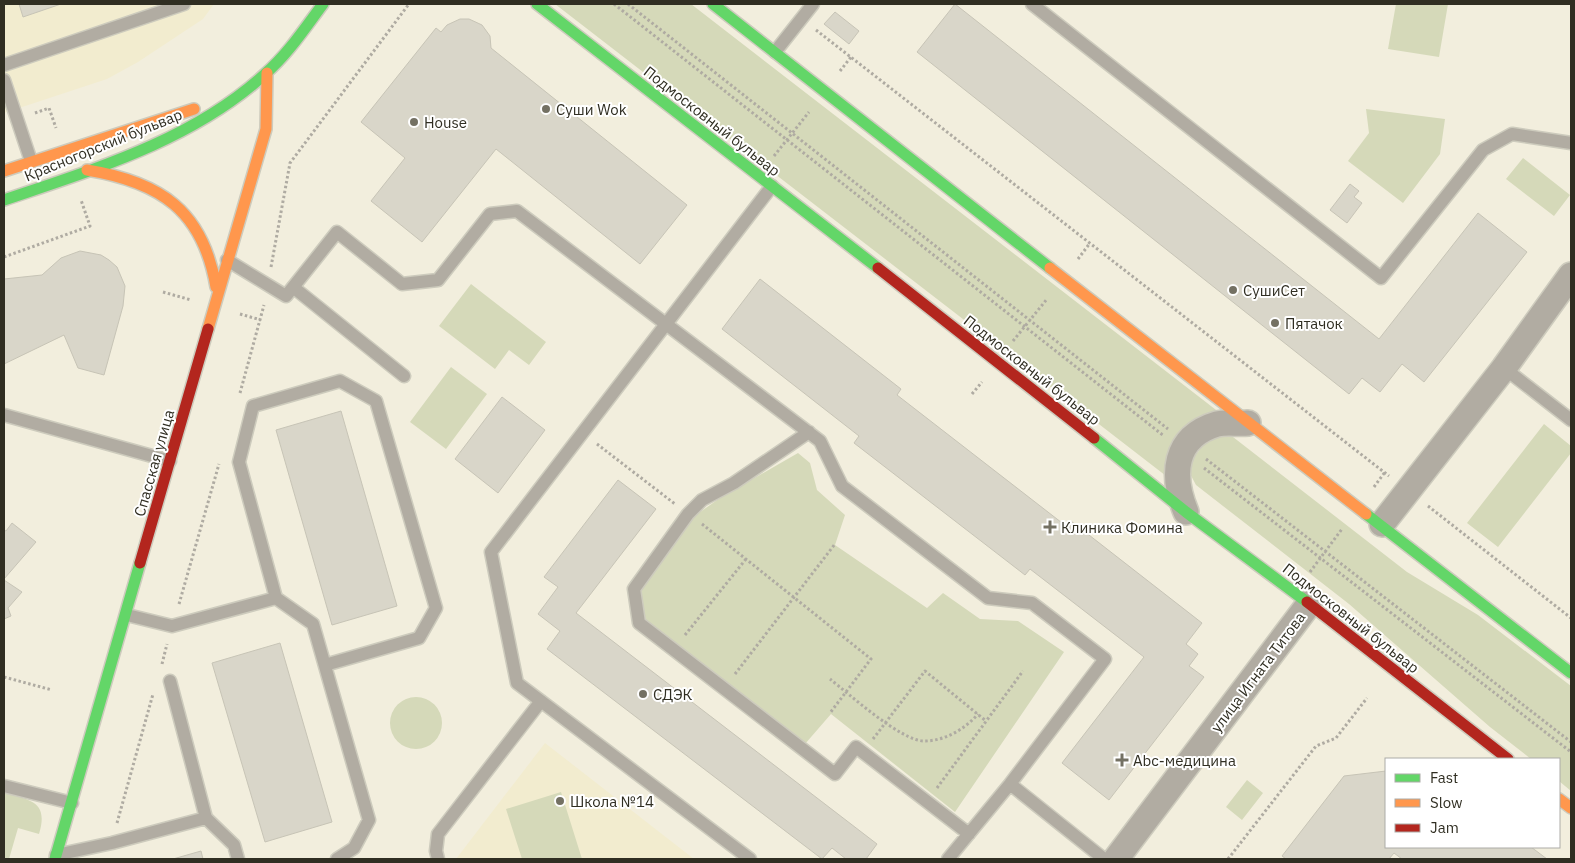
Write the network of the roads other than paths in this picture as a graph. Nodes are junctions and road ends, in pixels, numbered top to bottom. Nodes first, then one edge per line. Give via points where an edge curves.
1 (184, 4) edge
2 (323, 4) edge
3 (536, 4) edge
4 (713, 4) edge
5 (813, 4) edge
6 (1032, 4) edge
7 (775, 52) junction
8 (4, 64) edge
9 (267, 73) junction
10 (4, 80) edge
11 (237, 97) junction
12 (1571, 143) edge
13 (31, 161) junction
14 (87, 170) junction
15 (4, 171) edge
16 (772, 186) junction
17 (4, 200) edge
18 (227, 260) junction
19 (1571, 275) edge
20 (293, 287) junction
21 (217, 296) junction
22 (667, 324) junction
23 (1504, 368) junction
24 (404, 376) dead end
25 (4, 415) edge
26 (1571, 420) edge
27 (1248, 423) junction
28 (809, 432) junction
29 (170, 461) junction
30 (1186, 512) junction
31 (1382, 524) junction
32 (276, 598) junction
33 (1309, 604) junction
34 (127, 615) junction
35 (325, 665) junction
36 (1571, 673) edge
37 (170, 681) dead end
38 (541, 701) junction
39 (1507, 758) edge
40 (1010, 784) junction
41 (4, 786) edge
42 (1560, 800) edge
43 (72, 803) junction
44 (1571, 808) edge
45 (206, 818) junction
46 (969, 834) junction
47 (55, 857) edge
48 (238, 859) edge
49 (337, 859) edge
50 (438, 859) edge
51 (750, 859) edge
52 (948, 859) edge
53 (1104, 859) edge
54 (1116, 859) edge

1 - 8 lane
2 - 9 street, Красногорский бульвар
3 - 16 street, Подмосковный бульвар
4 - 7 street
5 - 7 lane
6 - 12 lane via 1381,278 1483,150 1512,134
7 - 27 street
9 - 11 street, Красногорский бульвар
9 - 18 street, Спасская улица via 266,129
10 - 13 lane
11 - 13 street, Красногорский бульвар
11 - 14 street, Красногорский бульвар via 168,137
13 - 15 street, Красногорский бульвар
14 - 17 street, Красногорский бульвар
14 - 21 street via 112,172 134,179 153,188 191,218 208,244 215,268
16 - 22 lane
16 - 30 street, Подмосковный бульвар
18 - 20 lane via 286,296
18 - 21 street, Спасская улица
19 - 23 street
20 - 22 lane via 337,232 402,284 438,280 490,214 517,211
20 - 24 lane
21 - 29 street, Спасская улица
22 - 28 lane
22 - 38 lane via 491,552 517,683
23 - 26 lane
23 - 31 street
25 - 29 lane
27 - 30 street via 1218,424 1201,432 1184,447 1178,460 1177,492
27 - 31 street
28 - 40 lane via 820,441 842,486 950,569 988,598 1032,603 1105,659
28 - 46 lane via 734,483 702,500 688,514 634,589 639,624 835,774 856,747
29 - 34 street, Спасская улица
30 - 33 street, Подмосковный бульвар
31 - 36 street
32 - 34 lane via 172,626
32 - 35 lane via 313,624
32 - 35 lane via 239,462 252,406 340,380 376,401 436,608 419,638
33 - 39 street, Подмосковный бульвар
33 - 54 street, улица Игната Титова
34 - 43 street, Спасская улица
35 - 49 lane via 369,820 354,848
37 - 45 lane
38 - 50 lane via 438,834
38 - 51 lane
40 - 46 lane
40 - 53 lane
41 - 43 lane
42 - 44 street
43 - 47 street, Спасская улица
45 - 47 lane
45 - 48 lane via 234,845
46 - 52 lane

